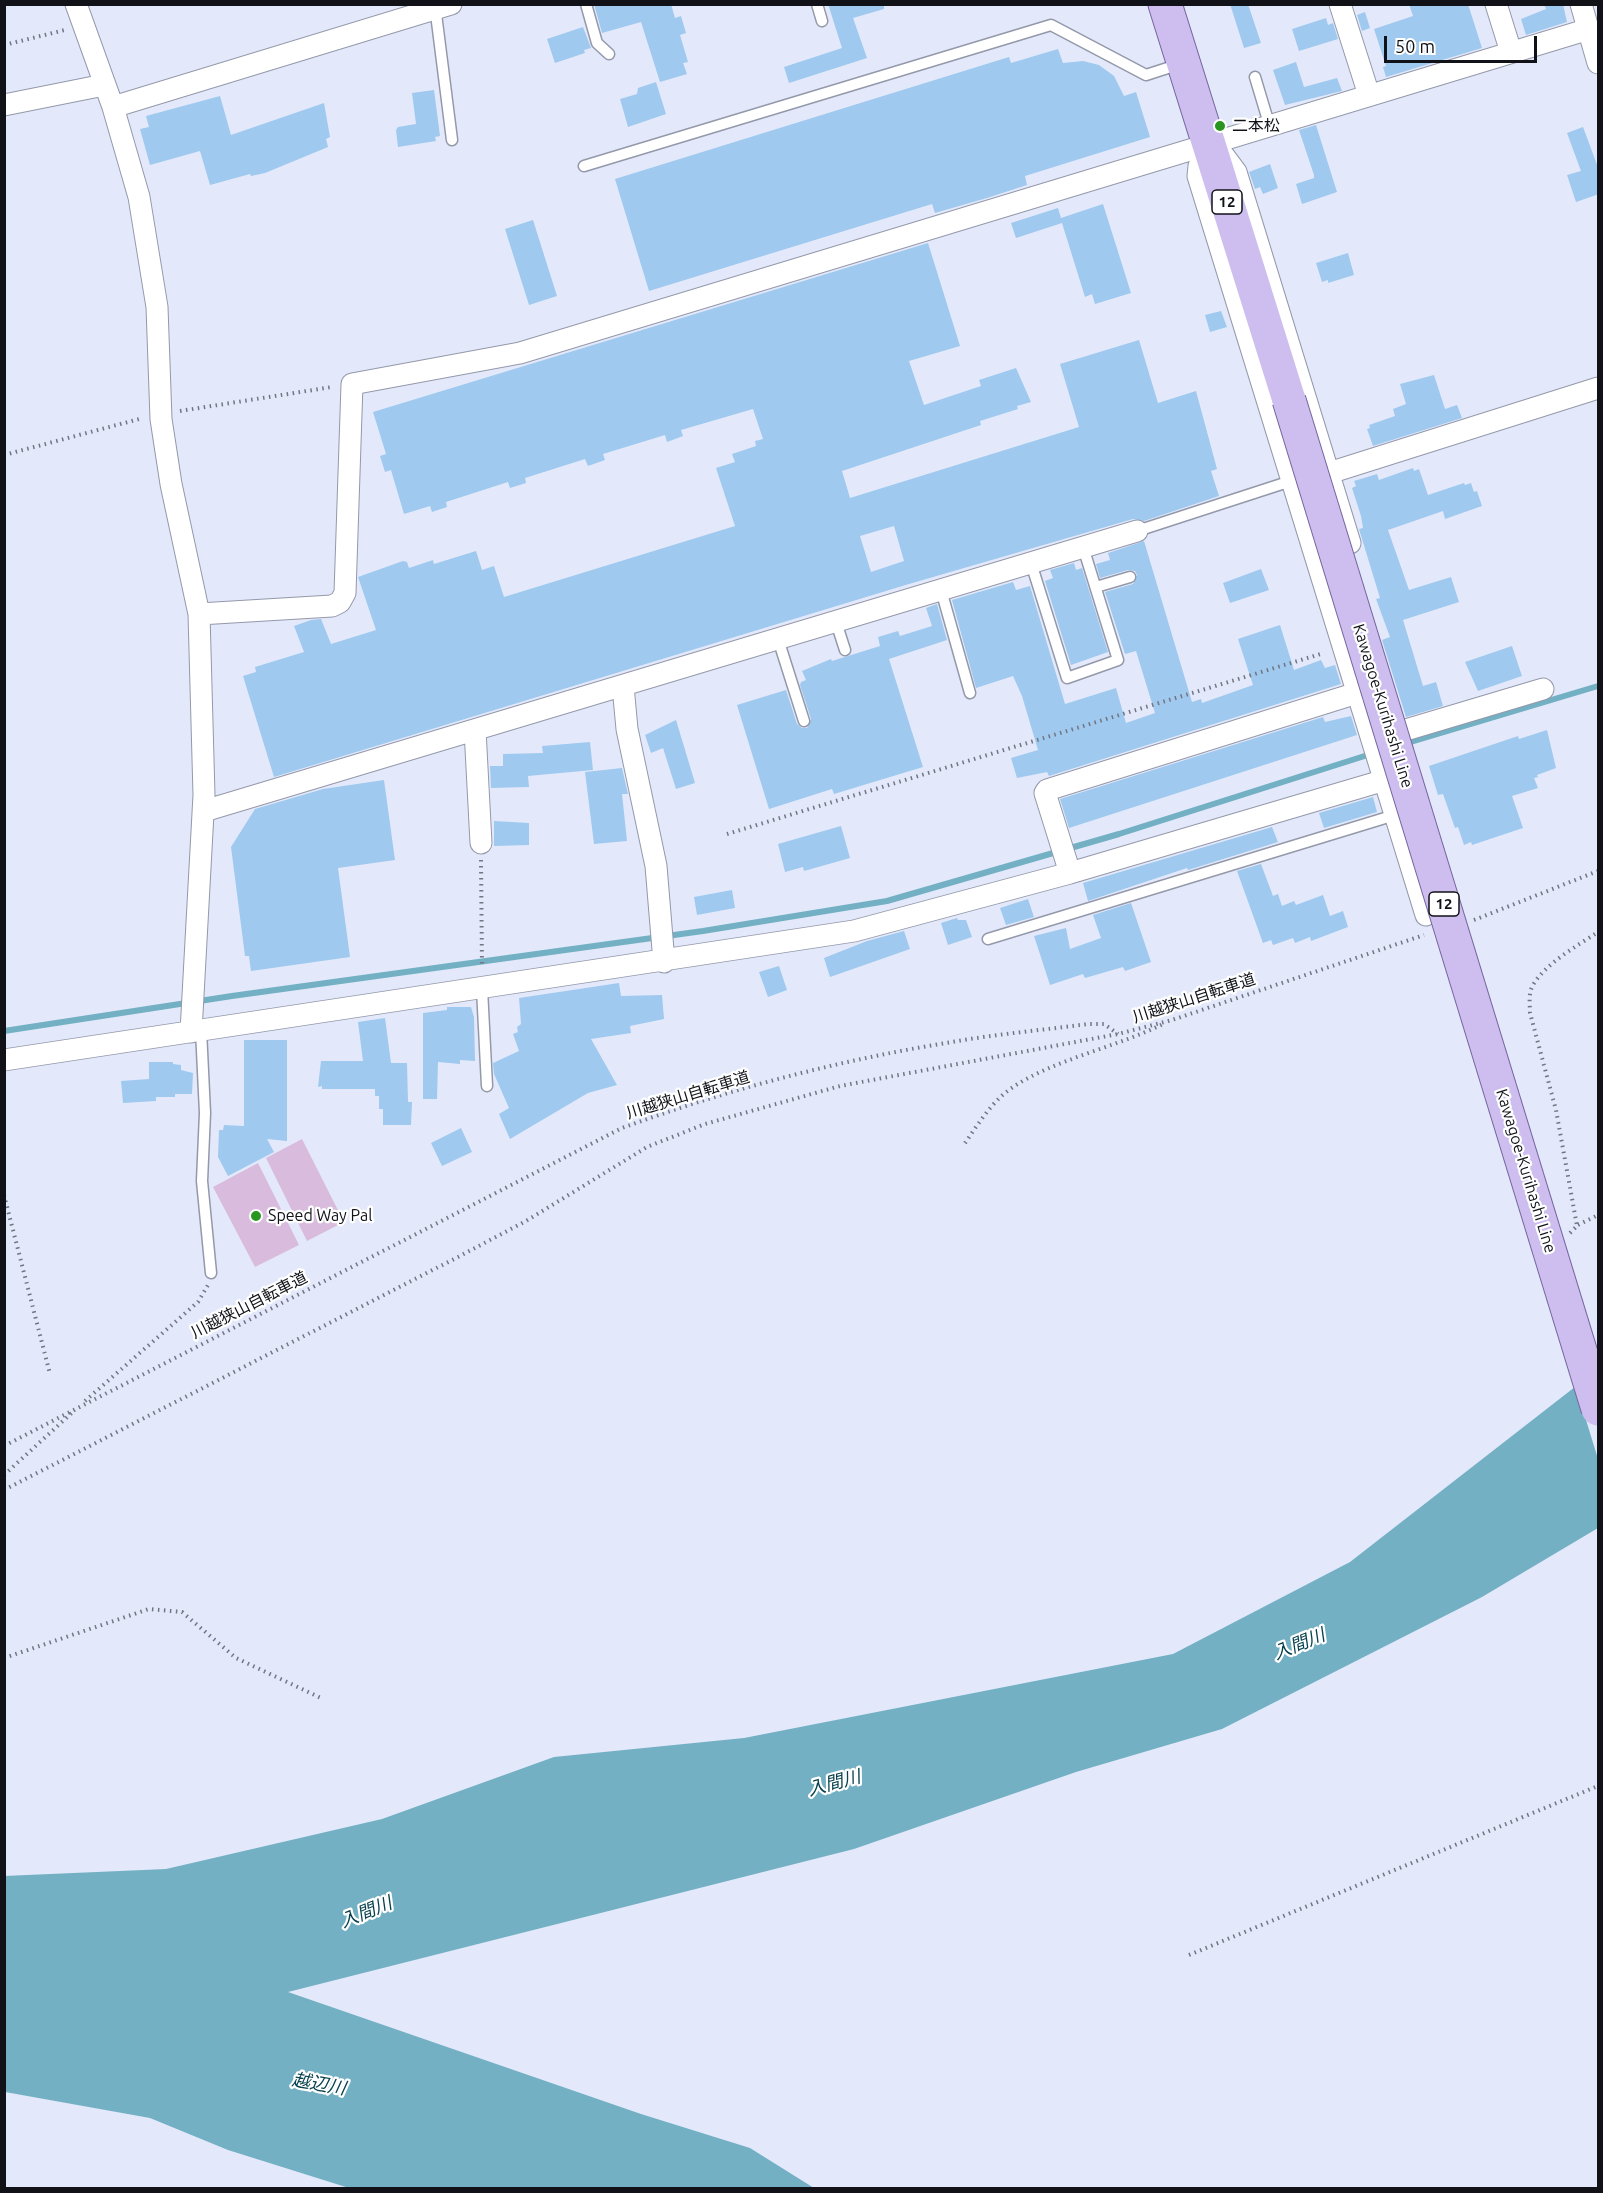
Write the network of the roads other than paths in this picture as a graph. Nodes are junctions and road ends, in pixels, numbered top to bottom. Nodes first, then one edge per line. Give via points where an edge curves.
1 (76, 4) edge
2 (586, 4) edge
3 (817, 4) edge
4 (1165, 4) edge
5 (1340, 4) edge
6 (1496, 4) edge
7 (1581, 4) edge
8 (441, 6) edge
9 (822, 21) dead end
10 (1589, 30) junction
11 (1511, 52) junction
12 (609, 54) dead end
13 (1183, 63) junction
14 (1599, 63) edge
15 (1255, 77) dead end
16 (104, 85) junction
17 (1369, 95) junction
18 (4, 105) edge
19 (113, 106) junction
20 (1270, 127) junction
21 (452, 140) dead end
22 (1210, 146) junction
23 (584, 166) dead end
24 (1599, 388) edge
25 (1329, 473) junction
26 (1291, 481) junction
27 (1137, 531) joint
28 (1083, 547) junction
29 (1031, 563) junction
30 (1130, 577) dead end
31 (1096, 587) junction
32 (941, 590) junction
33 (199, 614) junction
34 (836, 622) junction
35 (778, 639) junction
36 (1342, 648) junction
37 (845, 650) dead end
38 (623, 686) junction
39 (1543, 689) dead end
40 (970, 693) dead end
41 (1357, 693) junction
42 (804, 721) dead end
43 (475, 730) junction
44 (1372, 740) junction
45 (1385, 780) junction
46 (204, 811) junction
47 (1395, 815) junction
48 (481, 843) road end
49 (1070, 873) junction
50 (1428, 924) road end
51 (988, 939) dead end
52 (664, 962) junction
53 (482, 988) junction
54 (196, 1031) junction
55 (4, 1060) edge
56 (487, 1086) dead end
57 (211, 1273) road end
58 (1599, 1408) edge

1 - 16 street
2 - 12 lane via 597,43
3 - 9 lane
4 - 13 main road, Kawagoe-Kurihashi Line / 12
5 - 17 street
6 - 11 street
7 - 10 street
8 - 19 street
8 - 21 lane
10 - 11 street
10 - 14 street
11 - 17 street
13 - 22 main road, Kawagoe-Kurihashi Line / 12
13 - 23 lane via 1146,75 1051,25
15 - 20 lane
16 - 18 street
16 - 19 street
17 - 20 street
19 - 33 street via 139,197 157,307 161,419
20 - 22 street
22 - 25 street via 1236,172
22 - 26 street via 1198,176
22 - 33 street via 520,353 352,384 345,593 340,602 332,606
22 - 58 main road, Kawagoe-Kurihashi Line / 12, bridge
24 - 25 street
25 - 36 street via 1364,592 1362,611
26 - 27 lane
26 - 36 street
27 - 28 street
28 - 29 street
28 - 31 lane
29 - 31 lane via 1067,678 1118,660
29 - 32 street
30 - 31 lane
32 - 34 street
32 - 40 lane
33 - 46 street
34 - 35 street
34 - 37 lane
35 - 38 street
35 - 42 lane
36 - 41 street
38 - 43 street
38 - 52 street via 627,729 656,866
39 - 44 street
41 - 44 street
41 - 49 street via 1047,790
43 - 46 street
43 - 48 street
44 - 45 street
45 - 47 street
45 - 49 street
46 - 54 street via 195,919
47 - 50 street
47 - 51 lane
49 - 52 street via 854,931
52 - 53 street
53 - 54 street
53 - 56 lane
54 - 55 street
54 - 57 lane via 205,1113 202,1180

